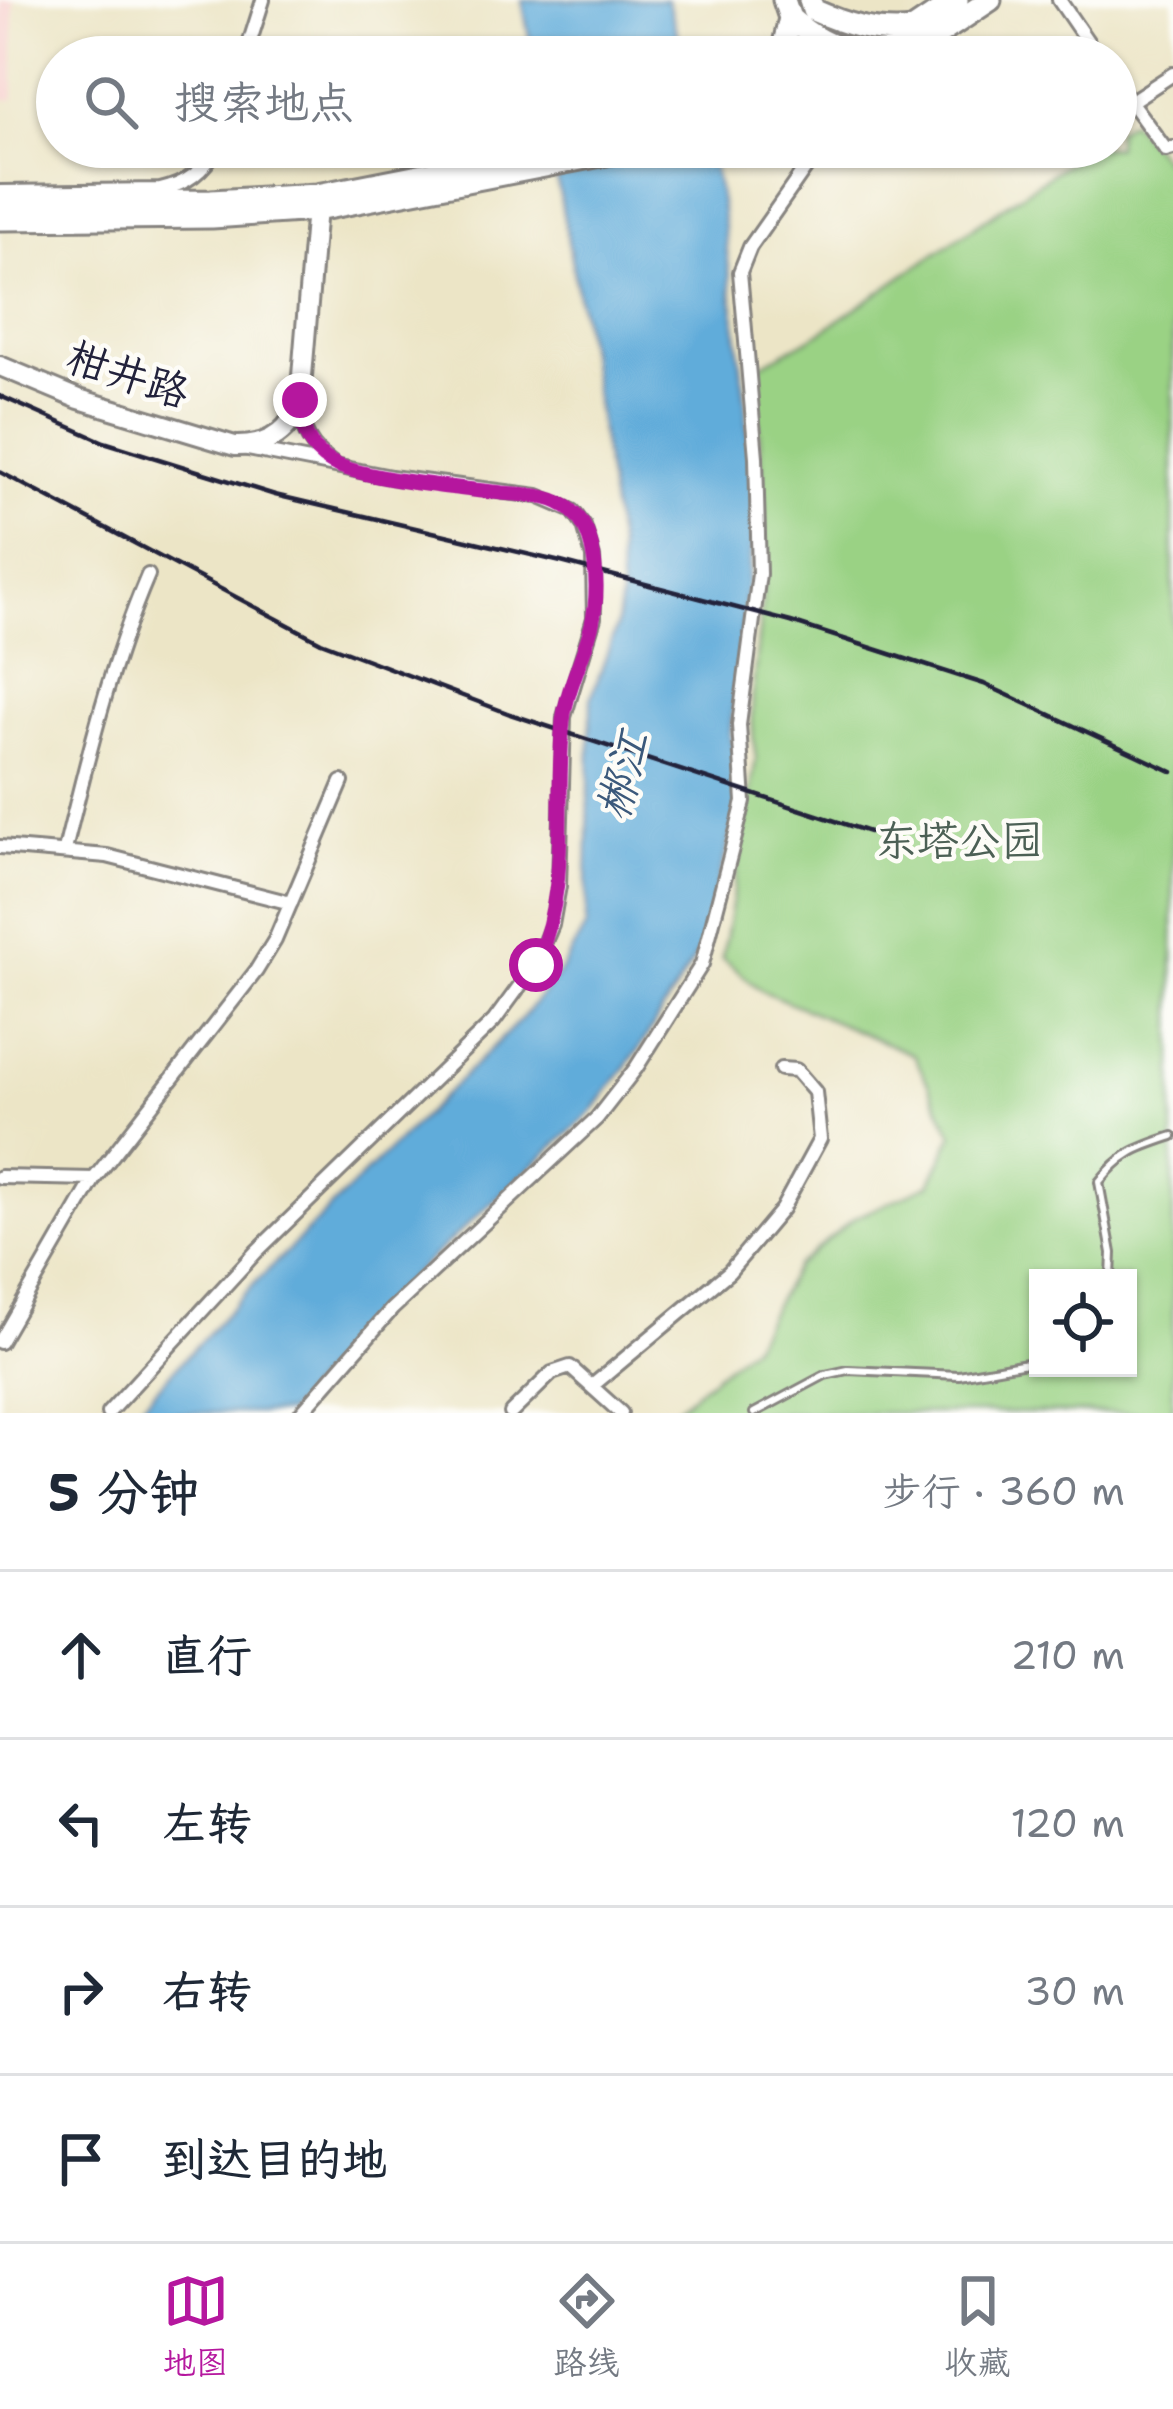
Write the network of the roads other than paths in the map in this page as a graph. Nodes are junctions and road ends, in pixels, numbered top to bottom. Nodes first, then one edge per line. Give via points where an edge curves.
1 (263, 0) edge
2 (956, 0) edge
3 (990, 0) edge
4 (1059, 0) edge
5 (812, 5) edge
6 (787, 9) edge
7 (252, 36) edge
8 (801, 36) edge
9 (807, 36) edge
10 (890, 36) edge
11 (921, 36) edge
12 (928, 36) edge
13 (1084, 36) edge
14 (1173, 74) edge
15 (1137, 97) edge
16 (1137, 111) edge
17 (1173, 148) edge
18 (202, 168) edge
19 (483, 168) edge
20 (537, 168) edge
21 (805, 168) edge
22 (0, 191) edge
23 (0, 203) edge
24 (316, 212) junction
25 (0, 219) edge
26 (0, 366) edge
27 (300, 400) junction
28 (235, 446) junction
29 (350, 470) junction
30 (148, 575) dead end
31 (342, 782) dead end
32 (0, 847) edge
33 (65, 850) junction
34 (291, 903) junction
35 (781, 1070) dead end
36 (1173, 1136) edge
37 (0, 1177) edge
38 (94, 1179) junction
39 (1112, 1269) edge
40 (0, 1342) edge
41 (1029, 1363) edge
42 (592, 1386) junction
43 (108, 1413) edge
44 (301, 1413) edge
45 (511, 1413) edge
46 (621, 1413) edge
47 (754, 1413) edge

1 - 7 street
2 - 11 main road
3 - 12 main road
4 - 13 street
5 - 9 main road
5 - 10 main road
6 - 8 main road
14 - 15 street
16 - 17 street via 1166,150
18 - 22 street via 160,190
19 - 24 main road
20 - 24 main road
21 - 44 street via 740,272 759,574 739,725 744,802 702,964 597,1118 392,1309
23 - 24 main road via 212,201
24 - 25 main road
24 - 27 street
26 - 28 street, 柑井路 via 79,400
27 - 28 street via 273,439
27 - 29 street via 310,443
28 - 29 street
29 - 43 street via 538,496 573,511 584,526 594,618 564,717 552,926 536,965 494,1021 256,1252
30 - 33 street via 104,697
31 - 34 street
32 - 33 street
33 - 34 street
34 - 38 street via 256,971
35 - 42 street via 796,1070 815,1091 820,1139 782,1209 729,1272
36 - 39 lane via 1136,1147 1099,1182
37 - 38 street
38 - 40 street
41 - 47 lane via 958,1375 848,1370
42 - 45 street via 570,1367 552,1372
42 - 46 street

